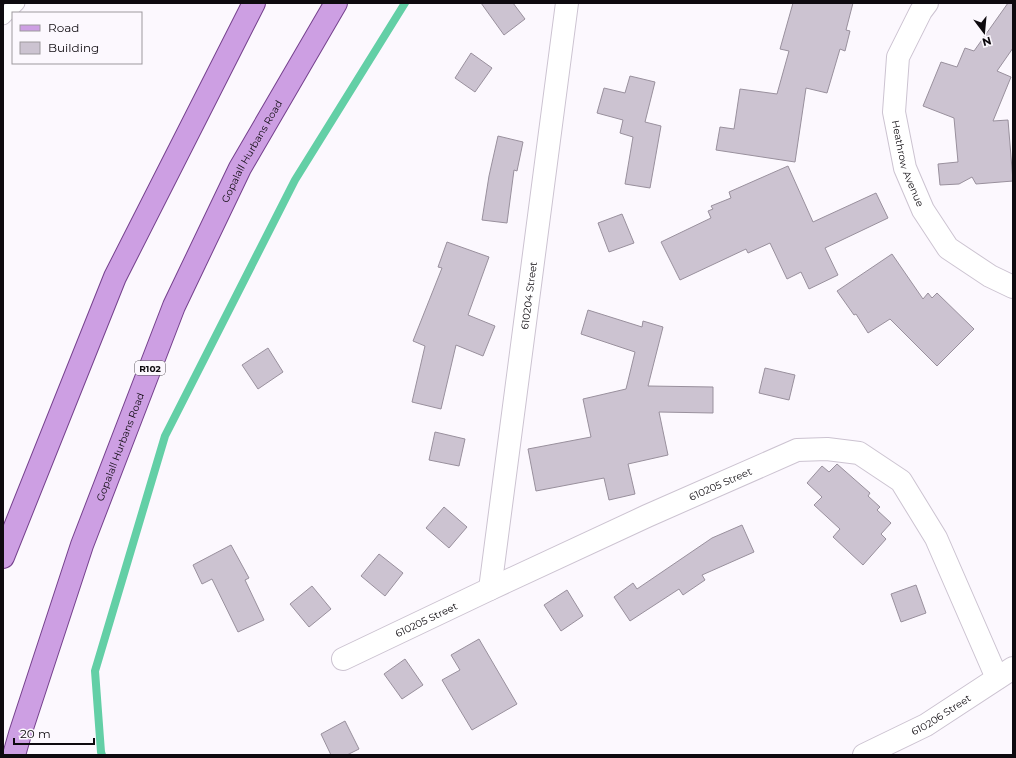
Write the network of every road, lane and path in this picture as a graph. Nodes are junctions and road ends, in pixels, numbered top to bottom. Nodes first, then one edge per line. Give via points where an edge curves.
1 (17, 3) edge
2 (254, 3) edge
3 (336, 3) edge
4 (567, 3) edge
5 (928, 3) edge
6 (3, 18) edge
7 (1013, 287) edge
8 (3, 557) edge
9 (490, 588) junction
10 (343, 659) dead end
11 (1005, 673) edge
12 (14, 755) edge
13 (864, 755) edge

1 - 6 lane
2 - 8 main road via 115,277
3 - 12 main road, Gopalall Hurbans Road / R102 via 240,168 174,306 82,545
4 - 9 street, 610204 Street
5 - 7 street, Heathrow Avenue via 921,11 898,57 894,112 905,168 923,210 948,248 990,276
9 - 10 street, 610205 Street
9 - 11 street, 610205 Street via 797,450 827,449 859,453 901,481 936,538
11 - 13 street, 610206 Street via 926,725

